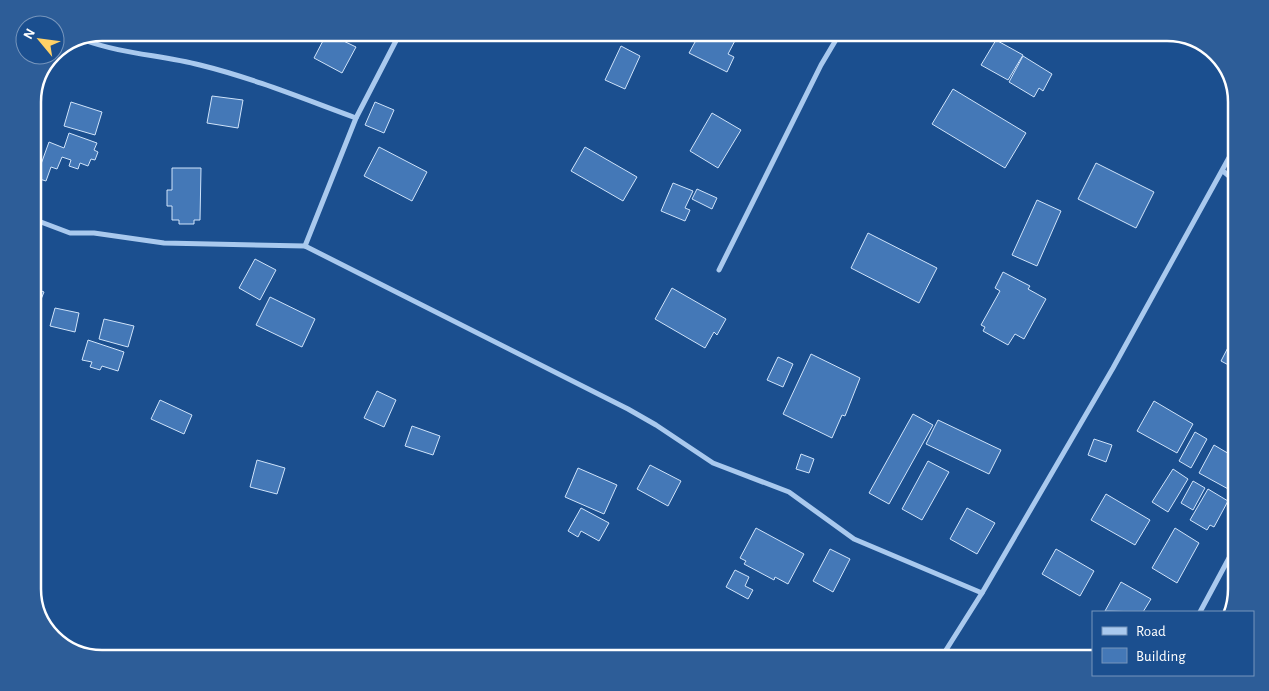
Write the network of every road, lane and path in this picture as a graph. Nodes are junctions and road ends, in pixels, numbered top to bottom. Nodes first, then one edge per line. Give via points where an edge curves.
1 (395, 41) edge
2 (835, 41) edge
3 (91, 43) edge
4 (356, 118) junction
5 (1228, 161) edge
6 (1223, 171) junction
7 (1228, 175) edge
8 (41, 222) edge
9 (305, 246) junction
10 (719, 270) dead end
11 (1228, 560) edge
12 (982, 593) junction
13 (1201, 611) edge
14 (946, 650) edge

1 - 4 street
2 - 10 street
3 - 4 street via 110,50 197,64 247,77
4 - 9 street
5 - 6 street
6 - 7 street
6 - 12 street via 1118,360
8 - 9 street via 70,233 94,233 164,243
9 - 12 street via 628,409 713,463 790,492 854,538
11 - 13 street
12 - 14 street

